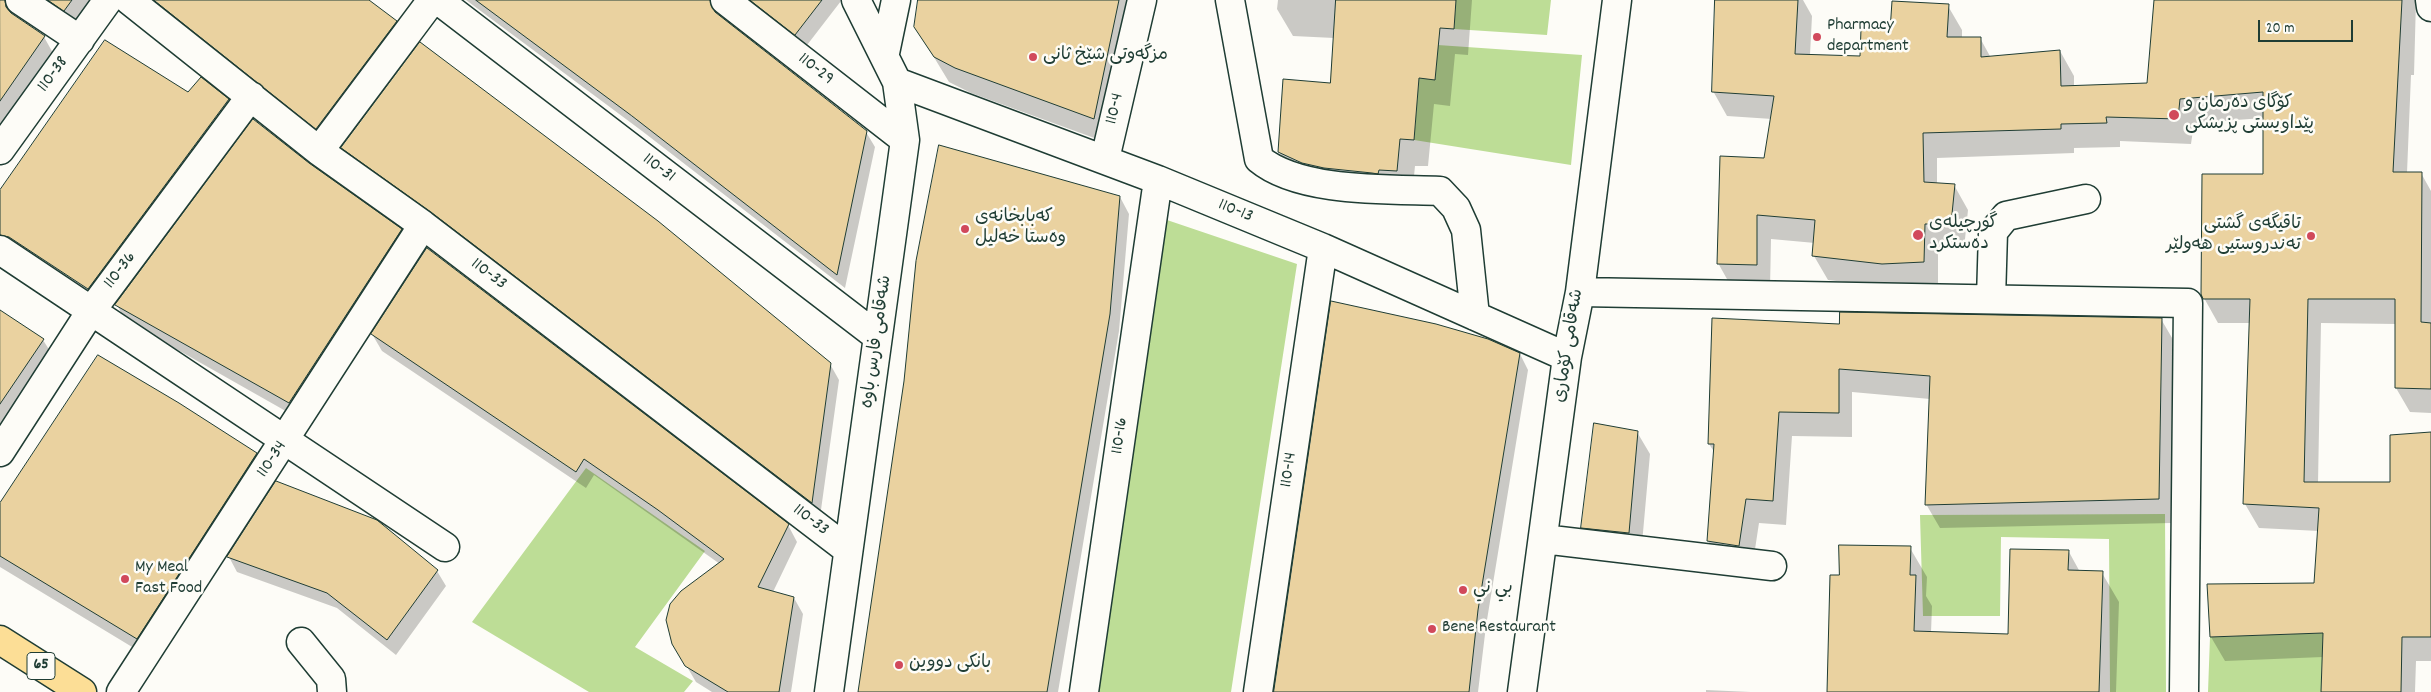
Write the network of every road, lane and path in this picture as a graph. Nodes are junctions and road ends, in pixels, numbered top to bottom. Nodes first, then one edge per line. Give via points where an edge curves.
1 (20, 0) edge
2 (108, 0) edge
3 (129, 0) edge
4 (432, 0) edge
5 (438, 0) edge
6 (725, 0) edge
7 (856, 0) edge
8 (896, 0) edge
9 (1142, 0) edge
10 (1230, 0) edge
11 (1617, 0) edge
12 (2430, 0) edge
13 (2431, 7) edge
14 (80, 40) junction
15 (885, 53) junction
16 (897, 82) junction
17 (251, 96) junction
18 (905, 140) junction
19 (0, 150) edge
20 (319, 151) junction
21 (1105, 160) junction
22 (1158, 180) junction
23 (2086, 199) dead end
24 (423, 226) junction
25 (1323, 248) junction
26 (0, 250) edge
27 (1580, 292) junction
28 (1991, 299) junction
29 (91, 311) junction
30 (1475, 316) junction
31 (878, 337) junction
32 (1567, 357) junction
33 (286, 441) junction
34 (0, 452) edge
35 (1543, 539) junction
36 (444, 547) dead end
37 (848, 550) junction
38 (1772, 566) dead end
39 (0, 640) edge
40 (301, 642) dead end
41 (82, 692) edge
42 (121, 692) edge
43 (332, 692) edge
44 (829, 692) edge
45 (1084, 692) edge
46 (1258, 692) edge
47 (1522, 692) edge
48 (2184, 692) edge

1 - 14 street
2 - 14 street, 110-38
3 - 17 street, 110-33
4 - 20 street
5 - 31 street, 110-31
6 - 18 street, 110-29
7 - 15 street, شەقامی فارس باوە
8 - 15 street
9 - 21 street, 110-4
10 - 30 street via 1259,159 1271,168 1325,185 1440,191 1456,208 1466,230
11 - 27 street, شەقامی کۆماری
12 - 13 street
14 - 19 street, 110-38
15 - 16 street, شەقامی فارس باوە
16 - 18 street, شەقامی فارس باوە
16 - 21 street, 110-13
17 - 20 street, 110-33
17 - 29 street, 110-36
18 - 31 street, شەقامی فارس باوە
20 - 24 street, 110-33
21 - 22 street, 110-13
22 - 25 street, 110-13
22 - 45 street, 110-16
23 - 28 street via 2006,216 1993,232
24 - 33 street, 110-34
24 - 37 street, 110-33
25 - 30 street, 110-13
25 - 46 street, 110-14
26 - 29 street
27 - 28 street
27 - 32 street, شەقامی کۆماری
28 - 48 street via 2188,303
29 - 33 street
29 - 34 street, 110-36
30 - 32 street, 110-13
31 - 37 street, شەقامی فارس باوە
32 - 35 street, شەقامی کۆماری
33 - 36 street
33 - 42 street, 110-34
35 - 38 street
35 - 47 street, شەقامی کۆماری
37 - 44 street, شەقامی فارس باوە
39 - 41 highway, 65
40 - 43 street via 331,679

